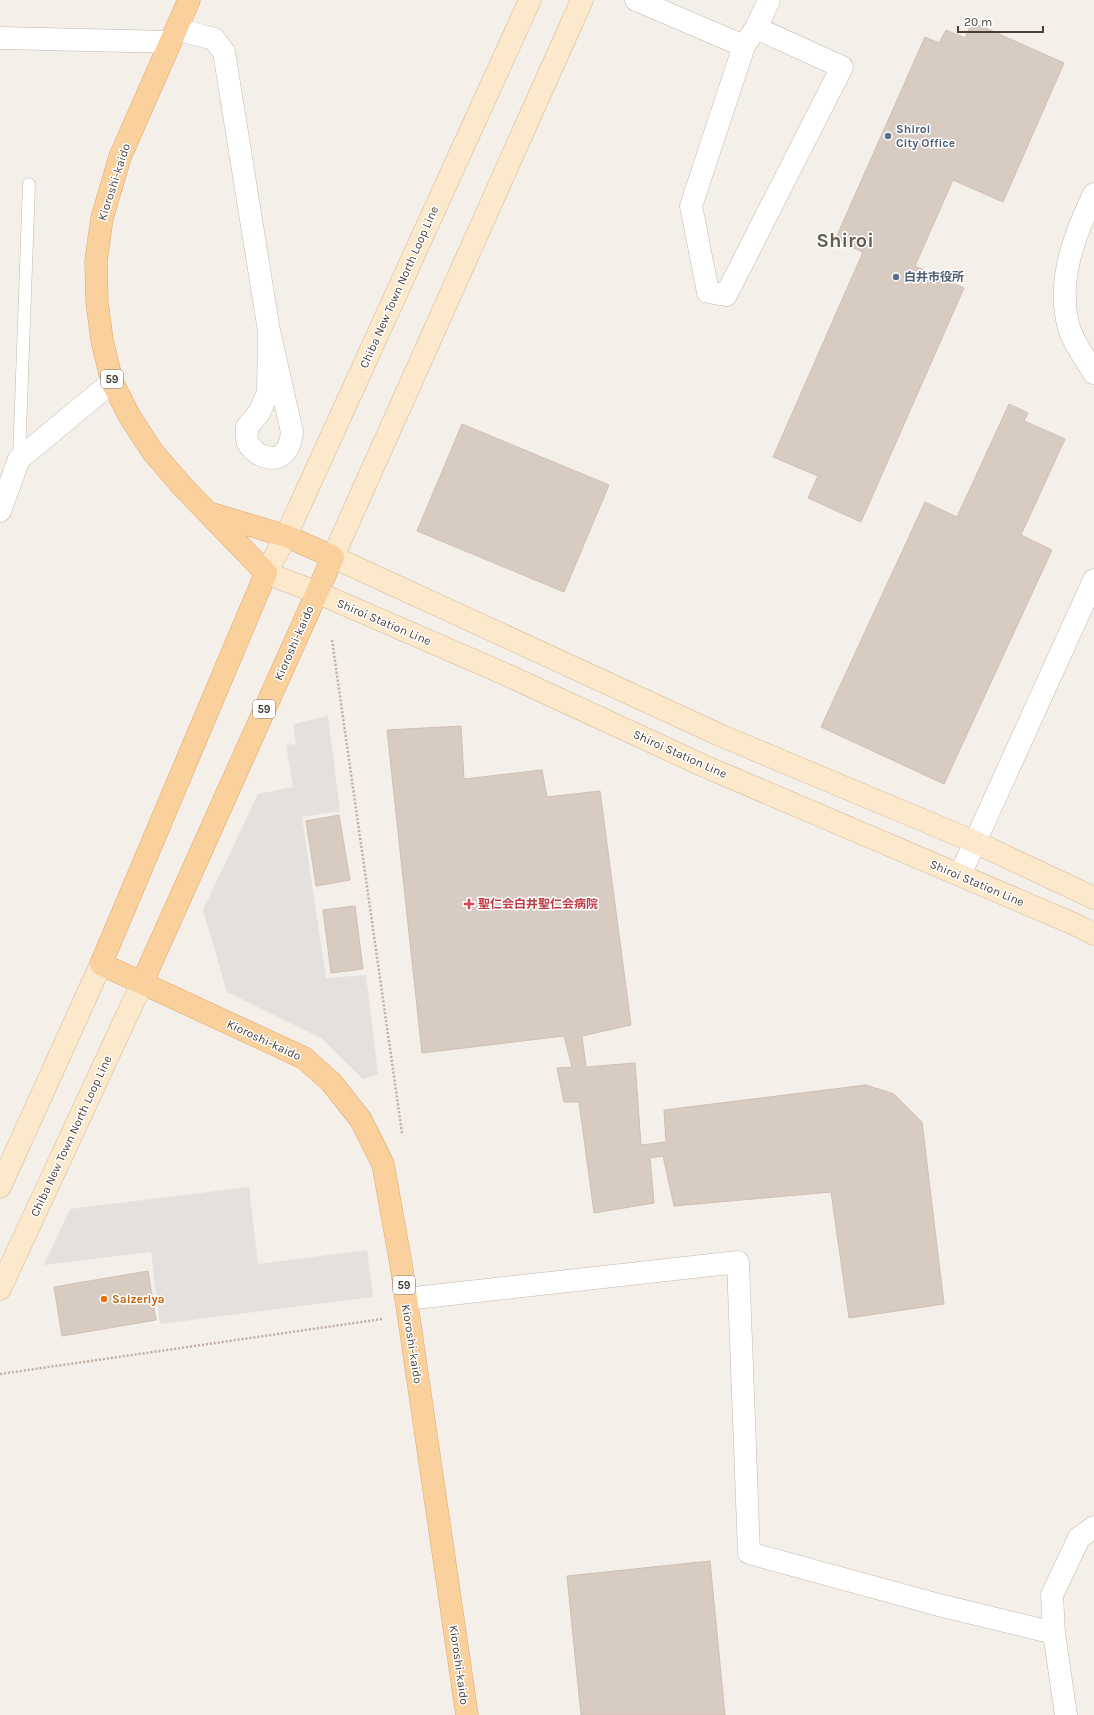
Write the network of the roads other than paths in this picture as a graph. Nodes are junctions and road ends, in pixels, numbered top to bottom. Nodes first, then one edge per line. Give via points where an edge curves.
1 (188, 0) edge
2 (530, 0) edge
3 (582, 0) edge
4 (636, 0) edge
5 (768, 0) edge
6 (756, 28) junction
7 (173, 36) junction
8 (0, 38) edge
9 (744, 46) junction
10 (29, 184) dead end
11 (1094, 194) edge
12 (269, 331) junction
13 (1094, 373) edge
14 (112, 382) junction
15 (19, 459) junction
16 (2, 502) edge
17 (206, 512) junction
18 (286, 536) junction
19 (333, 557) junction
20 (266, 573) junction
21 (1094, 580) edge
22 (316, 592) junction
23 (975, 842) junction
24 (960, 875) junction
25 (1094, 898) edge
26 (1094, 934) edge
27 (101, 964) junction
28 (142, 983) junction
29 (0, 1187) edge
30 (0, 1289) edge
31 (407, 1307) junction
32 (1094, 1527) edge
33 (1054, 1633) junction
34 (466, 1715) edge
35 (1066, 1715) edge

1 - 7 main road, Kioroshi-kaido / 59
2 - 18 main road, Chiba New Town North Loop Line
3 - 19 main road
4 - 9 street
5 - 6 street
6 - 9 street
6 - 9 street via 842,67 726,295 708,292 691,206
7 - 8 street
7 - 12 street via 214,39 224,52
7 - 14 main road, Kioroshi-kaido / 59 via 120,157 102,218 96,261 97,302 102,340
10 - 15 lane
11 - 13 street via 1082,219 1067,264 1064,300 1068,326
12 - 12 street via 292,432 290,445 284,454 271,458 256,454 247,442 247,427 259,413 268,393
14 - 15 street
14 - 17 main road, Kioroshi-kaido / 59 via 152,451
15 - 16 street
17 - 18 main road
17 - 20 main road, Kioroshi-kaido / 59
18 - 19 main road
18 - 20 main road, Chiba New Town North Loop Line
19 - 22 main road, Kioroshi-kaido / 59
19 - 23 main road via 722,736
20 - 22 main road, Shiroi Station Line
20 - 27 main road
21 - 23 street
22 - 24 main road, Shiroi Station Line via 507,675 704,766
22 - 28 main road, Kioroshi-kaido / 59
23 - 24 street
23 - 25 main road
24 - 26 main road, Shiroi Station Line
27 - 28 main road, Kioroshi-kaido / 59
27 - 29 main road
28 - 30 main road, Chiba New Town North Loop Line
28 - 31 main road, Kioroshi-kaido / 59 via 304,1058 331,1082 361,1120 383,1164
31 - 33 street via 738,1262 749,1553 939,1605
31 - 34 main road, Kioroshi-kaido / 59
32 - 33 street via 1079,1538 1052,1595
33 - 35 street

